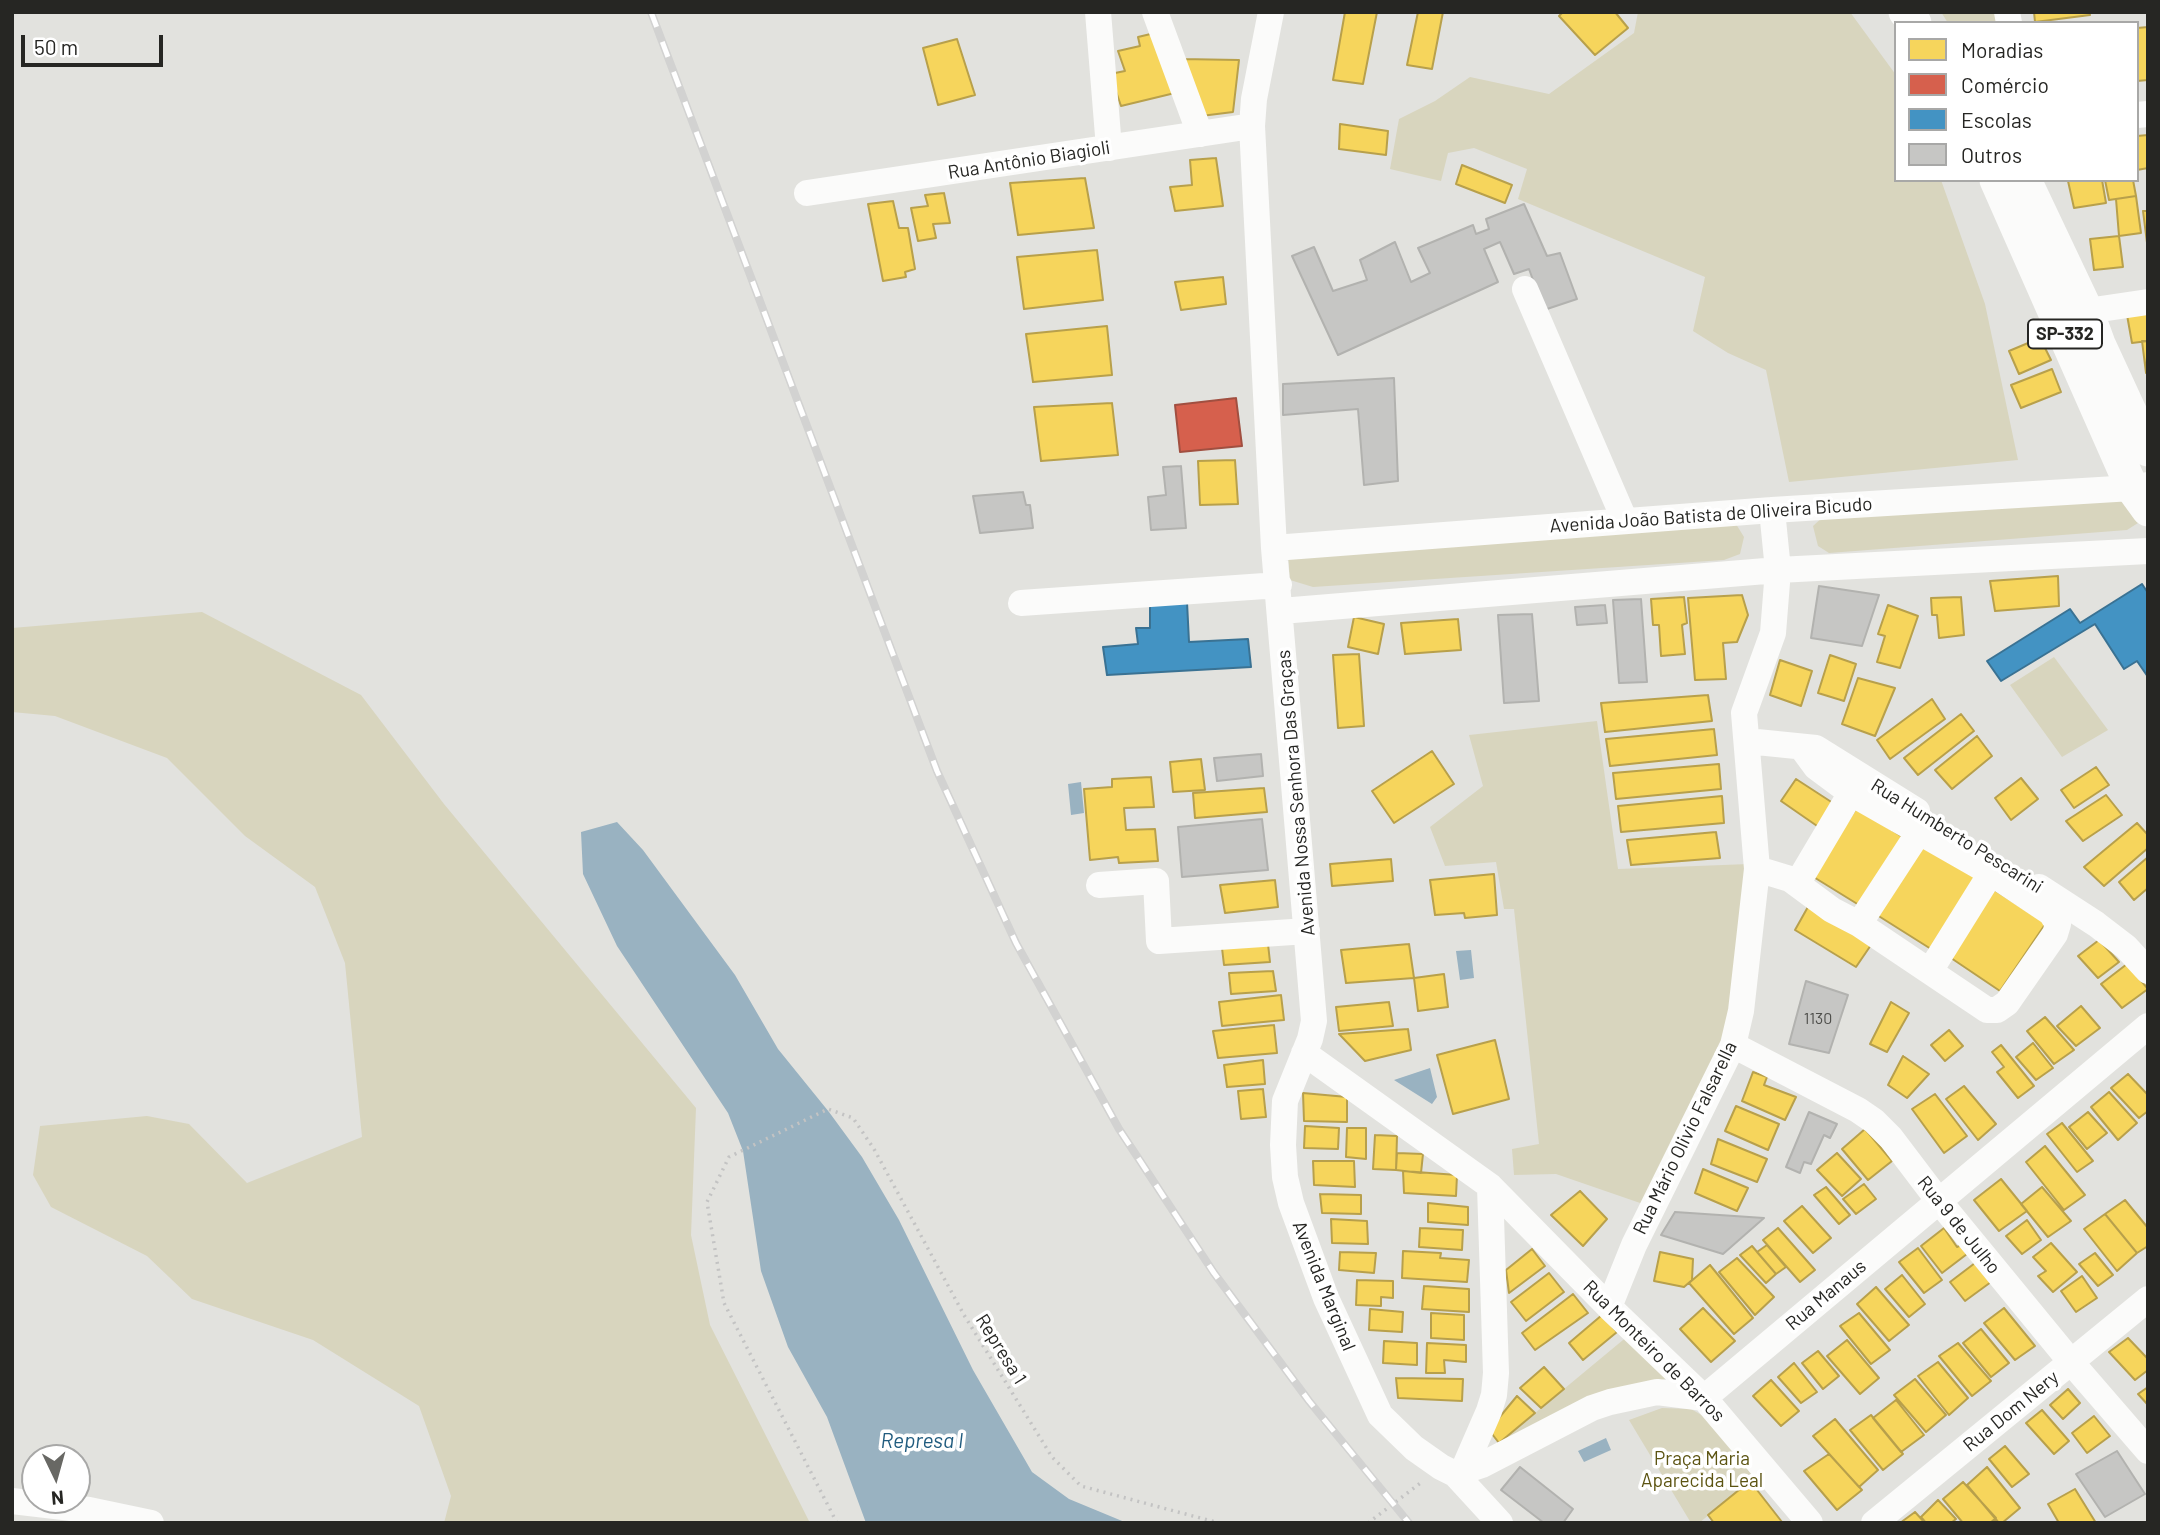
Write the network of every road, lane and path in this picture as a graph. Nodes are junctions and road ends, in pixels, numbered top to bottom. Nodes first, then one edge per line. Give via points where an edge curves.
1 (1098, 12) edge
2 (1155, 12) edge
3 (1271, 12) edge
4 (1252, 126) junction
5 (1200, 134) junction
6 (1109, 148) junction
7 (1997, 182) edge
8 (2026, 182) edge
9 (807, 193) dead end
10 (1525, 289) dead end
11 (2148, 302) edge
12 (2087, 311) junction
13 (2148, 450) edge
14 (2143, 494) edge
15 (1772, 510) junction
16 (1625, 521) junction
17 (1275, 548) junction
18 (2148, 551) edge
19 (1778, 570) junction
20 (1280, 598) junction
21 (1021, 603) dead end
22 (1747, 741) junction
23 (1802, 748) junction
24 (1851, 793) junction
25 (1919, 832) junction
26 (1757, 869) junction
27 (1991, 873) junction
28 (1797, 884) junction
29 (1099, 885) dead end
30 (1859, 924) junction
31 (1307, 931) junction
32 (1930, 971) junction
33 (2148, 971) edge
34 (2148, 1026) edge
35 (1733, 1045) junction
36 (1304, 1053) junction
37 (1490, 1186) junction
38 (1938, 1200) junction
39 (2148, 1299) edge
40 (1609, 1307) junction
41 (2071, 1362) junction
42 (1704, 1398) junction
43 (2148, 1451) edge
44 (1452, 1471) junction
45 (12, 1501) edge
46 (151, 1523) edge
47 (837, 1523) edge
48 (1219, 1523) edge
49 (1368, 1523) edge
50 (1500, 1523) edge
51 (1810, 1523) edge
52 (1874, 1523) edge

1 - 6 street
2 - 5 street
3 - 4 street, Avenida Nossa Senhora Das Graças
4 - 5 street, Rua Antônio Biagioli
4 - 17 street, Avenida Nossa Senhora Das Graças
5 - 6 street, Rua Antônio Biagioli
6 - 9 street, Rua Antônio Biagioli
7 - 14 main road, SP-332
8 - 12 main road, SP-332
10 - 16 street
11 - 12 street
12 - 13 main road, SP-332
14 - 15 street, Avenida João Batista de Oliveira Bicudo
15 - 16 street, Avenida João Batista de Oliveira Bicudo
15 - 19 street, Rua Mário Olivio Falsarella
16 - 17 street, Avenida João Batista de Oliveira Bicudo
17 - 20 street, Avenida Nossa Senhora Das Graças
18 - 19 street
19 - 20 street
19 - 22 street, Rua Mário Olivio Falsarella via 1773,634 1744,713
20 - 21 street
20 - 31 street, Avenida Nossa Senhora Das Graças
22 - 23 street, Rua Humberto Pescarini
22 - 26 street, Rua Mário Olivio Falsarella
23 - 24 street via 1816,767
23 - 33 street, Rua Humberto Pescarini via 1816,748 1840,762 2096,923
24 - 25 street
24 - 28 street
25 - 27 street
25 - 30 street
26 - 28 street
26 - 35 street, Rua Mário Olivio Falsarella
27 - 32 street
27 - 32 street via 2051,913 2058,924 2055,934 2007,1003 1997,1010 1987,1010
28 - 30 street
29 - 31 street via 1156,881 1159,940
30 - 32 street
31 - 36 street, Avenida Nossa Senhora Das Graças via 1314,1021
34 - 38 street, Rua Manaus
35 - 38 street, Rua 9 de Julho via 1874,1121
35 - 40 street, Rua Mário Olivio Falsarella via 1634,1244
36 - 37 street
36 - 44 street, Avenida Marginal via 1285,1101 1283,1145 1291,1203 1326,1298 1380,1415 1414,1448
37 - 40 street, Rua Monteiro de Barros
37 - 44 street via 1494,1395
38 - 41 street, Rua 9 de Julho
38 - 42 street, Rua Manaus
39 - 41 street, Rua Dom Nery
40 - 42 street, Rua Monteiro de Barros
41 - 43 street, Rua 9 de Julho
41 - 52 street, Rua Dom Nery
42 - 44 street via 1657,1392 1610,1402 1482,1465
42 - 51 street, Rua Monteiro de Barros
44 - 49 path
44 - 50 street, Avenida Marginal
45 - 46 street
47 - 48 path, Represa 1 via 724,1303 706,1202 729,1157 828,1109 853,1118 874,1149 964,1315 1052,1457 1081,1486

